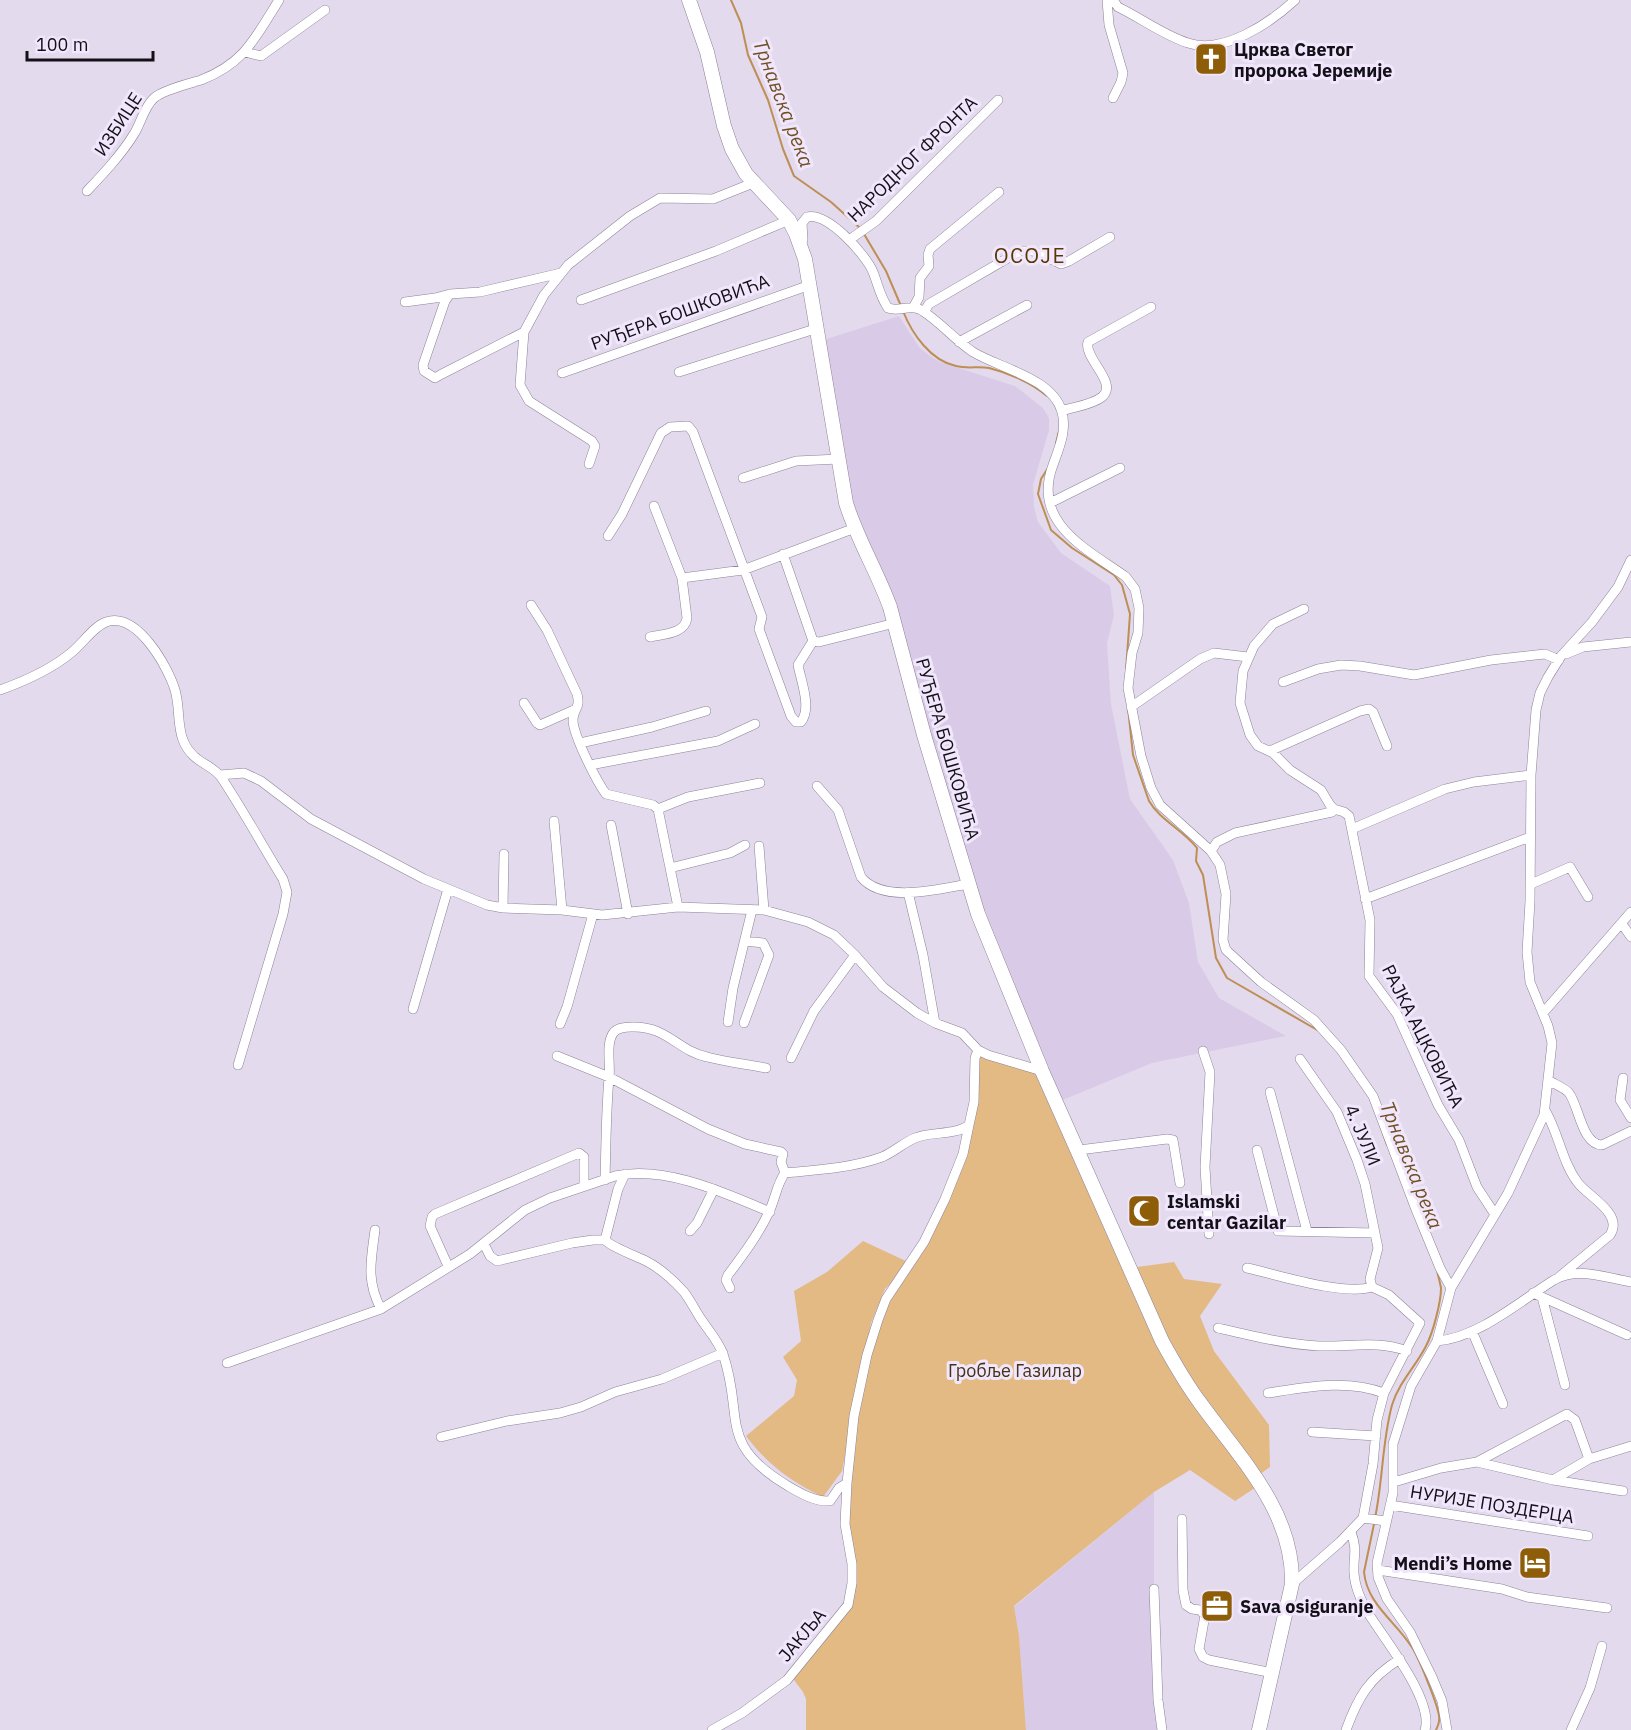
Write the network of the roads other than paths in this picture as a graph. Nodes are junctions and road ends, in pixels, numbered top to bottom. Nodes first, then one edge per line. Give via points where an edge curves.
1 (279, 0) edge
2 (689, 0) edge
3 (1107, 0) edge
4 (1113, 0) edge
5 (1295, 0) edge
6 (325, 10) dead end
7 (245, 52) junction
8 (1113, 98) dead end
9 (998, 100) dead end
10 (753, 183) junction
11 (87, 191) dead end
12 (999, 192) dead end
13 (823, 219) joint
14 (789, 220) junction
15 (1110, 237) dead end
16 (849, 240) junction
17 (800, 245) junction
18 (561, 273) junction
19 (810, 285) junction
20 (450, 294) junction
21 (581, 300) dead end
22 (405, 302) dead end
23 (1027, 305) dead end
24 (911, 307) junction
25 (1151, 308) dead end
26 (924, 312) junction
27 (818, 328) junction
28 (524, 332) junction
29 (959, 342) junction
30 (679, 372) dead end
31 (562, 373) dead end
32 (1062, 411) junction
33 (839, 459) junction
34 (589, 464) dead end
35 (1120, 468) dead end
36 (743, 478) dead end
37 (1050, 502) junction
38 (654, 506) dead end
39 (855, 528) junction
40 (608, 536) dead end
41 (783, 554) junction
42 (1631, 560) edge
43 (743, 570) junction
44 (682, 578) junction
45 (531, 605) dead end
46 (1304, 609) dead end
47 (895, 623) junction
48 (650, 637) dead end
49 (813, 641) junction
50 (1630, 643) edge
51 (1631, 654) edge
52 (1248, 657) junction
53 (1560, 658) junction
54 (1283, 682) dead end
55 (0, 690) edge
56 (525, 703) dead end
57 (1131, 707) junction
58 (576, 709) junction
59 (706, 711) dead end
60 (755, 724) dead end
61 (580, 743) junction
62 (1387, 746) dead end
63 (1270, 751) junction
64 (590, 765) junction
65 (220, 775) junction
66 (1531, 775) junction
67 (760, 783) dead end
68 (817, 786) dead end
69 (658, 808) junction
70 (1334, 809) junction
71 (554, 822) dead end
72 (611, 825) dead end
73 (1352, 829) junction
74 (1530, 837) junction
75 (745, 845) dead end
76 (759, 846) dead end
77 (1211, 851) junction
78 (504, 854) dead end
79 (670, 868) junction
80 (968, 884) junction
81 (1531, 884) junction
82 (448, 889) junction
83 (908, 892) junction
84 (1588, 897) dead end
85 (1365, 899) junction
86 (678, 907) junction
87 (503, 908) junction
88 (562, 910) junction
89 (752, 910) junction
90 (764, 910) junction
91 (1631, 912) edge
92 (593, 914) junction
93 (628, 914) junction
94 (1622, 924) junction
95 (1631, 937) edge
96 (746, 940) junction
97 (855, 955) junction
98 (412, 1009) dead end
99 (1543, 1013) junction
100 (728, 1022) dead end
101 (744, 1023) dead end
102 (934, 1023) junction
103 (560, 1024) dead end
104 (978, 1050) junction
105 (1203, 1051) dead end
106 (557, 1056) dead end
107 (791, 1058) dead end
108 (1300, 1059) dead end
109 (238, 1065) dead end
110 (766, 1068) dead end
111 (1042, 1071) junction
112 (609, 1077) junction
113 (1623, 1078) dead end
114 (1548, 1080) junction
115 (1270, 1092) dead end
116 (1545, 1110) junction
117 (1631, 1118) edge
118 (969, 1125) junction
119 (1631, 1131) edge
120 (1079, 1150) junction
121 (1257, 1150) dead end
122 (785, 1173) junction
123 (625, 1174) junction
124 (605, 1180) junction
125 (1180, 1183) dead end
126 (584, 1186) junction
127 (714, 1189) junction
128 (770, 1212) junction
129 (1494, 1213) junction
130 (375, 1230) dead end
131 (1307, 1231) junction
132 (690, 1232) dead end
133 (1375, 1233) junction
134 (1209, 1234) dead end
135 (605, 1240) junction
136 (484, 1244) junction
137 (448, 1266) junction
138 (1247, 1268) dead end
139 (1559, 1277) junction
140 (1631, 1282) edge
141 (1372, 1287) junction
142 (730, 1288) dead end
143 (1451, 1288) junction
144 (1538, 1295) junction
145 (381, 1309) junction
146 (1218, 1328) dead end
147 (1472, 1331) junction
148 (1627, 1335) dead end
149 (1437, 1341) junction
150 (1407, 1351) junction
151 (723, 1353) junction
152 (227, 1363) dead end
153 (1565, 1385) dead end
154 (1268, 1393) dead end
155 (1384, 1393) junction
156 (1503, 1404) dead end
157 (1312, 1432) dead end
158 (1376, 1436) junction
159 (441, 1437) dead end
160 (1631, 1446) edge
161 (1589, 1459) junction
162 (1477, 1462) junction
163 (1553, 1479) junction
164 (1394, 1482) junction
165 (847, 1483) junction
166 (1623, 1491) dead end
167 (1390, 1505) junction
168 (1365, 1519) junction
169 (1182, 1520) dead end
170 (1384, 1521) junction
171 (1351, 1532) junction
172 (1588, 1536) dead end
173 (1378, 1570) junction
174 (1292, 1584) junction
175 (1154, 1588) dead end
176 (1606, 1608) dead end
177 (1602, 1646) dead end
178 (1400, 1659) junction
179 (1273, 1673) junction
180 (712, 1730) edge
181 (1162, 1730) edge
182 (1259, 1730) edge
183 (1346, 1730) edge
184 (1425, 1730) edge
185 (1447, 1730) edge
186 (1571, 1730) edge

1 - 7 street
2 - 10 main road, РУЂЕРА БОШКОВИЋА via 712,67 726,135
3 - 8 street via 1109,25 1123,73
4 - 5 street via 1189,44 1205,45 1227,43 1278,16
6 - 7 street via 261,56
7 - 11 street, ИЗБИЦЕ via 234,63 204,78 156,96 115,162
9 - 16 street, НАРОДНОГ ФРОНТА via 867,228
10 - 14 main road, РУЂЕРА БОШКОВИЋА
10 - 18 street via 713,199 660,198 630,216
12 - 24 street via 930,249 929,266 920,278 919,297
13 - 16 street, НАРОДНОГ ФРОНТА
13 - 17 street, РУЂЕРА БОШКОВИЋА via 805,218
14 - 17 main road, РУЂЕРА БОШКОВИЋА
14 - 21 street
15 - 26 street via 1061,264 1033,251 1020,251 929,304
16 - 24 street, НАРОДНОГ ФРОНТА via 870,266 885,305 891,310
17 - 19 main road, РУЂЕРА БОШКОВИЋА
18 - 20 street via 480,292
18 - 28 street
19 - 27 main road, РУЂЕРА БОШКОВИЋА
19 - 31 street, РУЂЕРА БОШКОВИЋА
20 - 22 street
20 - 28 street via 423,365 429,375 435,378
23 - 29 street
24 - 26 street, НАРОДНОГ ФРОНТА
25 - 32 street via 1088,342 1088,352 1100,369 1106,391 1100,398
26 - 29 street, НАРОДНОГ ФРОНТА
27 - 30 street
27 - 33 main road, РУЂЕРА БОШКОВИЋА
28 - 34 street via 520,385 529,401 592,441 595,446
29 - 32 street, НАРОДНОГ ФРОНТА via 985,359 1040,384
32 - 37 street via 1063,434 1050,474
33 - 36 street via 796,460
33 - 39 main road, РУЂЕРА БОШКОВИЋА
35 - 37 street
37 - 57 street via 1068,535 1126,577 1135,588 1139,621 1128,682
38 - 44 street
39 - 41 street
39 - 47 main road, РУЂЕРА БОШКОВИЋА via 880,579
40 - 43 street via 662,433 670,427 688,426
41 - 43 street
41 - 49 street
42 - 53 street via 1618,587
43 - 44 street
43 - 49 street via 762,617 759,629 796,722 805,717 806,704 798,666
44 - 48 street via 686,623 680,630
45 - 58 street via 578,694 580,703
46 - 52 street via 1273,624
47 - 49 street
47 - 80 main road, РУЂЕРА БОШКОВИЋА
50 - 51 street
50 - 53 street via 1583,646
52 - 57 street via 1214,653
52 - 63 street via 1240,703 1250,735 1258,746
53 - 54 street via 1545,654 1491,660 1414,675 1341,666 1318,669
53 - 66 street via 1537,703
55 - 65 street via 72,652 106,622 130,625 143,634 175,690 183,740 196,760
56 - 58 street via 540,725
57 - 77 street via 1141,756 1156,798
58 - 61 street via 573,728
59 - 61 street
60 - 64 street via 718,741
61 - 64 street
62 - 63 street via 1369,709
63 - 70 street via 1321,790
64 - 69 street via 606,794
65 - 82 street via 244,773 261,781 311,819
65 - 109 street via 287,892
66 - 73 street via 1445,789
66 - 74 street
67 - 69 street via 688,797
68 - 83 street via 838,810 864,880 884,891
69 - 79 street
70 - 73 street via 1349,816
70 - 77 street via 1224,837
71 - 88 street
72 - 93 street
73 - 85 street, РАЈКА АЦКОВИЋА
74 - 81 street
74 - 85 street
75 - 79 street via 730,853
76 - 90 street
77 - 143 street via 1220,865 1226,894 1226,950 1267,987 1314,1020 1365,1083
78 - 87 street
79 - 86 street
80 - 83 street
80 - 111 main road, РУЂЕРА БОШКОВИЋА
81 - 84 street via 1570,867
81 - 99 street via 1528,973
82 - 87 street
82 - 98 street
83 - 102 street via 924,955
85 - 129 street, РАЈКА АЦКОВИЋА via 1371,931 1369,976 1397,1014 1438,1105 1459,1140 1477,1187
86 - 89 street
86 - 93 street
87 - 88 street
88 - 92 street
89 - 90 street
89 - 96 street
90 - 97 street via 821,928
91 - 94 street
92 - 93 street
92 - 103 street
94 - 95 street
94 - 99 street
96 - 100 street
96 - 101 street via 764,943 769,955
97 - 102 street via 891,994
97 - 107 street via 814,1011
99 - 114 street via 1552,1043
102 - 104 street via 962,1033
104 - 111 street
104 - 118 street, ЈАКЉА
105 - 134 street via 1210,1072 1205,1167
106 - 112 street
108 - 133 street, 4. ЈУЛИ via 1345,1129 1365,1184
110 - 112 street via 705,1057 656,1030 628,1027 614,1032 611,1038
111 - 120 main road, РУЂЕРА БОШКОВИЋА
112 - 122 street via 708,1129 745,1144 781,1152
112 - 124 street
113 - 117 street via 1620,1100
114 - 116 street
114 - 119 street via 1569,1092 1589,1139 1597,1145
115 - 131 street
116 - 129 street via 1527,1155
116 - 139 street via 1567,1166 1614,1224 1610,1235
118 - 122 street via 914,1138 872,1160
118 - 165 street, ЈАКЉА via 959,1163 933,1226 893,1287 878,1320 856,1400
120 - 125 street via 1167,1138 1173,1140
120 - 174 main road, РУЂЕРА БОШКОВИЋА via 1171,1359 1273,1507 1285,1538
121 - 131 street via 1276,1228
122 - 128 street
123 - 124 street
123 - 127 street via 666,1176
123 - 135 street
124 - 126 street
126 - 136 street via 525,1209
126 - 137 street via 584,1157 579,1153 435,1214 430,1226
127 - 128 street
127 - 132 street
128 - 142 street via 728,1275
129 - 143 street
130 - 145 street via 370,1283
131 - 133 street
133 - 141 street, 4. ЈУЛИ via 1378,1248 1370,1280
135 - 136 street via 572,1243 497,1261
135 - 151 street via 658,1268 684,1291
136 - 137 street
137 - 145 street
138 - 141 street via 1331,1286 1364,1290
139 - 140 street via 1578,1273
139 - 144 street
141 - 150 street via 1389,1295 1420,1323
143 - 149 street
144 - 147 street
144 - 148 street
144 - 153 street
145 - 152 street
146 - 150 street via 1294,1343 1381,1344
147 - 149 street
147 - 156 street
149 - 164 street, НУРИЈЕ ПОЗДЕРЦА via 1417,1372 1400,1419 1392,1454
150 - 155 street
151 - 159 street via 581,1407
151 - 165 street via 737,1435 749,1456 783,1483 816,1500 830,1502
154 - 155 street via 1327,1384 1368,1387
155 - 158 street
157 - 158 street
158 - 168 street
160 - 161 street, НУРИЈЕ ПОЗДЕРЦА
161 - 162 street, НУРИЈЕ ПОЗДЕРЦА via 1575,1420 1567,1414
161 - 163 street, НУРИЈЕ ПОЗДЕРЦА
162 - 163 street, НУРИЈЕ ПОЗДЕРЦА
162 - 164 street, НУРИЈЕ ПОЗДЕРЦА via 1433,1469
163 - 166 street, НУРИЈЕ ПОЗДЕРЦА
164 - 167 street, НУРИЈЕ ПОЗДЕРЦА
165 - 180 street, ЈАКЉА via 845,1524 852,1583 844,1611 787,1680
167 - 170 street, НУРИЈЕ ПОЗДЕРЦА
167 - 172 street, НУРИЈЕ ПОЗДЕРЦА
168 - 170 street
168 - 171 street
169 - 179 street via 1186,1605 1205,1615 1201,1653 1209,1660
170 - 173 street, НУРИЈЕ ПОЗДЕРЦА
171 - 174 street
171 - 178 street via 1356,1546 1354,1572 1360,1598
173 - 176 street via 1503,1589 1527,1598
173 - 185 street via 1381,1587 1410,1632 1437,1688
174 - 179 main road, РУЂЕРА БОШКОВИЋА
175 - 181 street
177 - 186 street via 1590,1688
178 - 183 street via 1371,1681
178 - 184 street via 1422,1703
179 - 182 main road, РУЂЕРА БОШКОВИЋА

